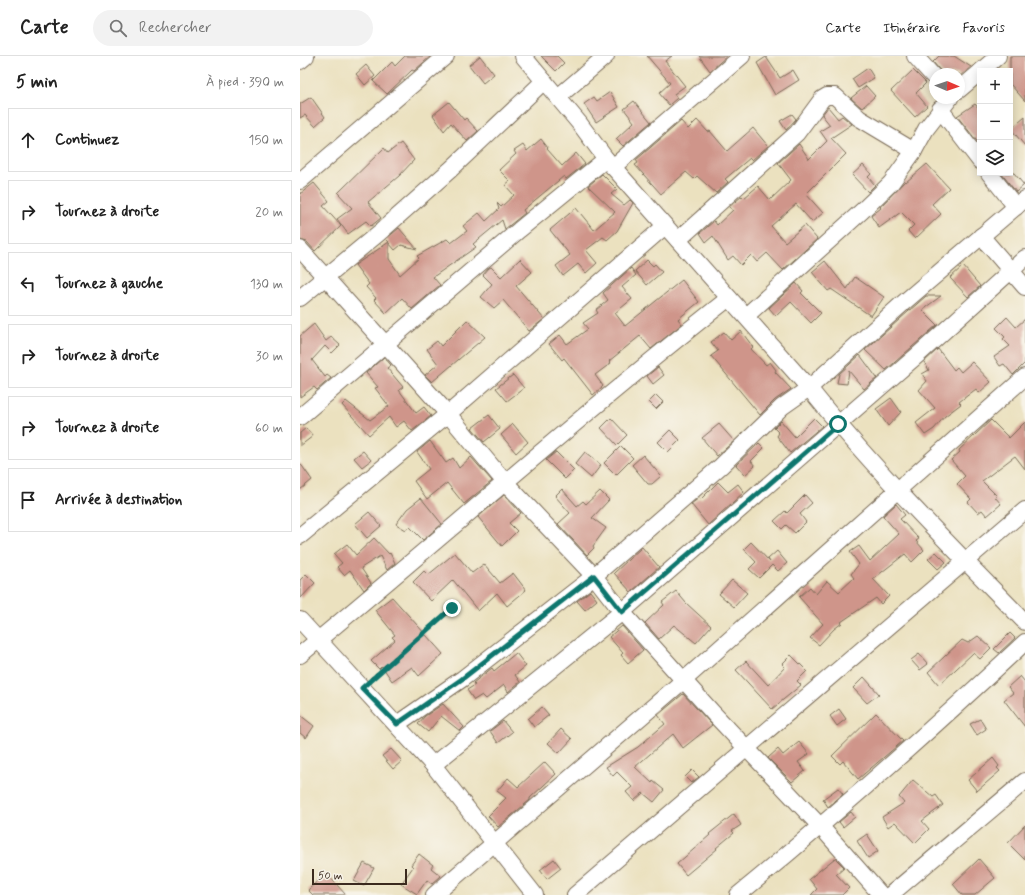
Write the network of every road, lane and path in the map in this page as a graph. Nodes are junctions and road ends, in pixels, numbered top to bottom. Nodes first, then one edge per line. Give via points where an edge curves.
1 (306, 56) edge
2 (446, 56) edge
3 (523, 56) edge
4 (606, 56) edge
5 (742, 56) edge
6 (915, 56) edge
7 (998, 56) edge
8 (300, 61) edge
9 (984, 68) edge
10 (929, 71) edge
11 (977, 74) edge
12 (544, 81) junction
13 (965, 85) edge
14 (558, 97) junction
15 (945, 104) edge
16 (914, 151) junction
17 (977, 156) edge
18 (609, 163) junction
19 (992, 176) edge
20 (300, 181) edge
21 (1020, 203) edge
22 (665, 226) junction
23 (981, 236) junction
24 (678, 240) junction
25 (300, 249) edge
26 (1025, 258) edge
27 (1010, 271) junction
28 (325, 277) junction
29 (1025, 287) edge
30 (300, 298) edge
31 (729, 298) junction
32 (746, 316) junction
33 (385, 345) junction
34 (1025, 377) edge
35 (809, 388) junction
36 (448, 414) junction
37 (300, 417) edge
38 (838, 424) junction
39 (504, 482) junction
40 (899, 491) junction
41 (1025, 510) edge
42 (300, 536) edge
43 (966, 561) junction
44 (594, 576) junction
45 (452, 608) dead end
46 (622, 612) junction
47 (300, 620) edge
48 (1025, 622) edge
49 (318, 640) junction
50 (1025, 642) edge
51 (300, 655) edge
52 (684, 680) junction
53 (362, 688) junction
54 (397, 724) junction
55 (747, 749) junction
56 (433, 765) junction
57 (1025, 781) edge
58 (821, 827) junction
59 (496, 843) junction
60 (434, 895) edge
61 (535, 895) edge
62 (575, 895) edge
63 (738, 895) edge
64 (881, 895) edge
65 (890, 895) edge

1 - 8 street
2 - 20 street
3 - 12 street
4 - 14 street
5 - 18 street
6 - 10 street
7 - 9 street
11 - 13 street
12 - 14 street
12 - 28 street via 379,234
14 - 18 street
15 - 16 street via 926,129
15 - 17 street
16 - 24 street via 859,118 835,96 827,96 797,133
16 - 32 street via 891,183 867,207
18 - 22 street
18 - 33 street via 519,230
19 - 21 street
21 - 23 street
22 - 24 street
22 - 36 street
23 - 27 street
23 - 35 street
24 - 31 street
25 - 28 street
26 - 27 street
27 - 29 street
27 - 38 street
28 - 30 street
28 - 33 street
31 - 32 street
31 - 39 street
32 - 35 street
33 - 36 street
33 - 37 street
34 - 40 street
35 - 38 street
35 - 44 street via 782,408
36 - 39 street
36 - 42 street
38 - 40 street
38 - 46 street
39 - 44 street
39 - 49 street
40 - 43 street
40 - 52 street
41 - 43 street
43 - 48 street
43 - 55 street
44 - 46 street
44 - 54 street via 462,679
45 - 53 path
46 - 52 street
46 - 56 street
47 - 49 street
49 - 51 street
49 - 53 street
50 - 58 street
52 - 55 street
52 - 59 street
53 - 54 street
54 - 56 street
55 - 58 street
55 - 62 street
56 - 59 street
57 - 65 street
58 - 63 street
58 - 64 street
59 - 60 street
59 - 61 street

